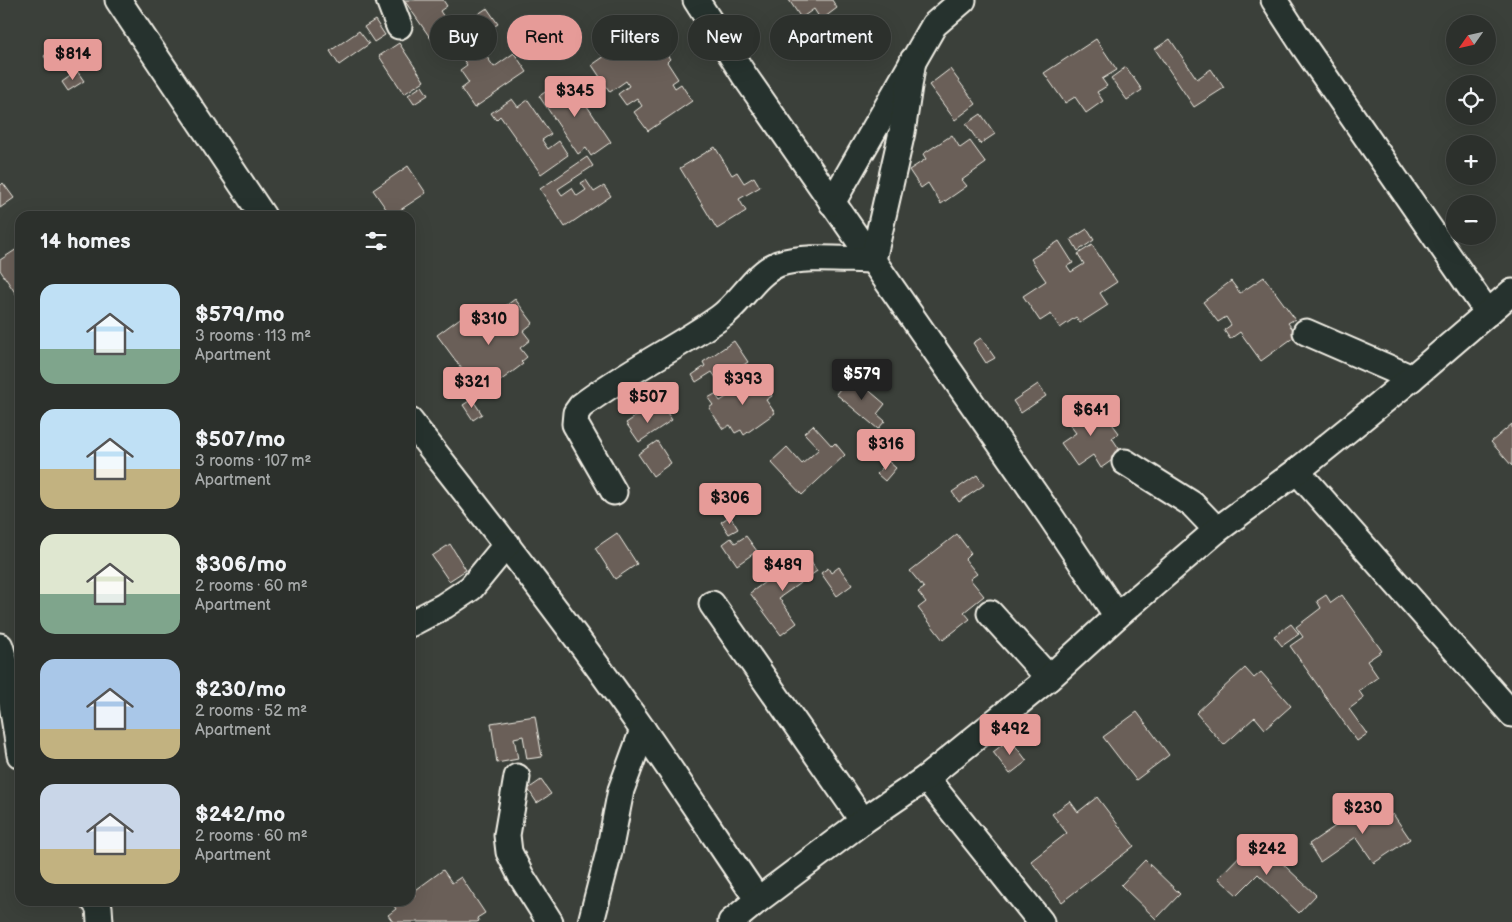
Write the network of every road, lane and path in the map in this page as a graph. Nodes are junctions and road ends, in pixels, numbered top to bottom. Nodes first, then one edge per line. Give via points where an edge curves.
1 (118, 0) edge
2 (389, 0) edge
3 (696, 0) edge
4 (963, 0) edge
5 (1274, 0) edge
6 (399, 26) dead end
7 (913, 60) junction
8 (832, 203) junction
9 (260, 211) edge
10 (873, 260) junction
11 (1512, 292) edge
12 (1488, 313) junction
13 (1306, 332) dead end
14 (1412, 378) junction
15 (415, 428) edge
16 (1125, 462) dead end
17 (1297, 471) junction
18 (614, 492) dead end
19 (1217, 530) junction
20 (507, 544) junction
21 (712, 604) dead end
22 (990, 613) dead end
23 (1117, 616) junction
24 (415, 621) edge
25 (0, 646) edge
26 (1048, 678) junction
27 (1512, 714) edge
28 (15, 723) edge
29 (643, 730) junction
30 (518, 777) dead end
31 (926, 778) junction
32 (863, 821) junction
33 (758, 900) junction
34 (550, 922) edge
35 (591, 922) edge
36 (731, 922) edge
37 (1041, 922) edge

1 - 9 street
2 - 6 street
3 - 8 street
4 - 7 street via 934,25
5 - 12 street
7 - 8 street
7 - 10 street via 902,132
8 - 10 street
10 - 18 street via 805,259 777,265 766,271 720,317 581,406 576,413 575,424
10 - 23 street
11 - 12 street
12 - 14 street
13 - 14 street
14 - 17 street
15 - 20 street
16 - 19 street via 1192,504
17 - 19 street
17 - 27 street
19 - 23 street
20 - 24 street via 471,588
20 - 29 street
21 - 32 street
22 - 26 street
23 - 26 street
25 - 28 street
26 - 31 street
29 - 33 street
29 - 35 street via 621,790
30 - 34 street via 507,835 509,852
31 - 32 street
31 - 37 street
32 - 33 street
33 - 36 street

